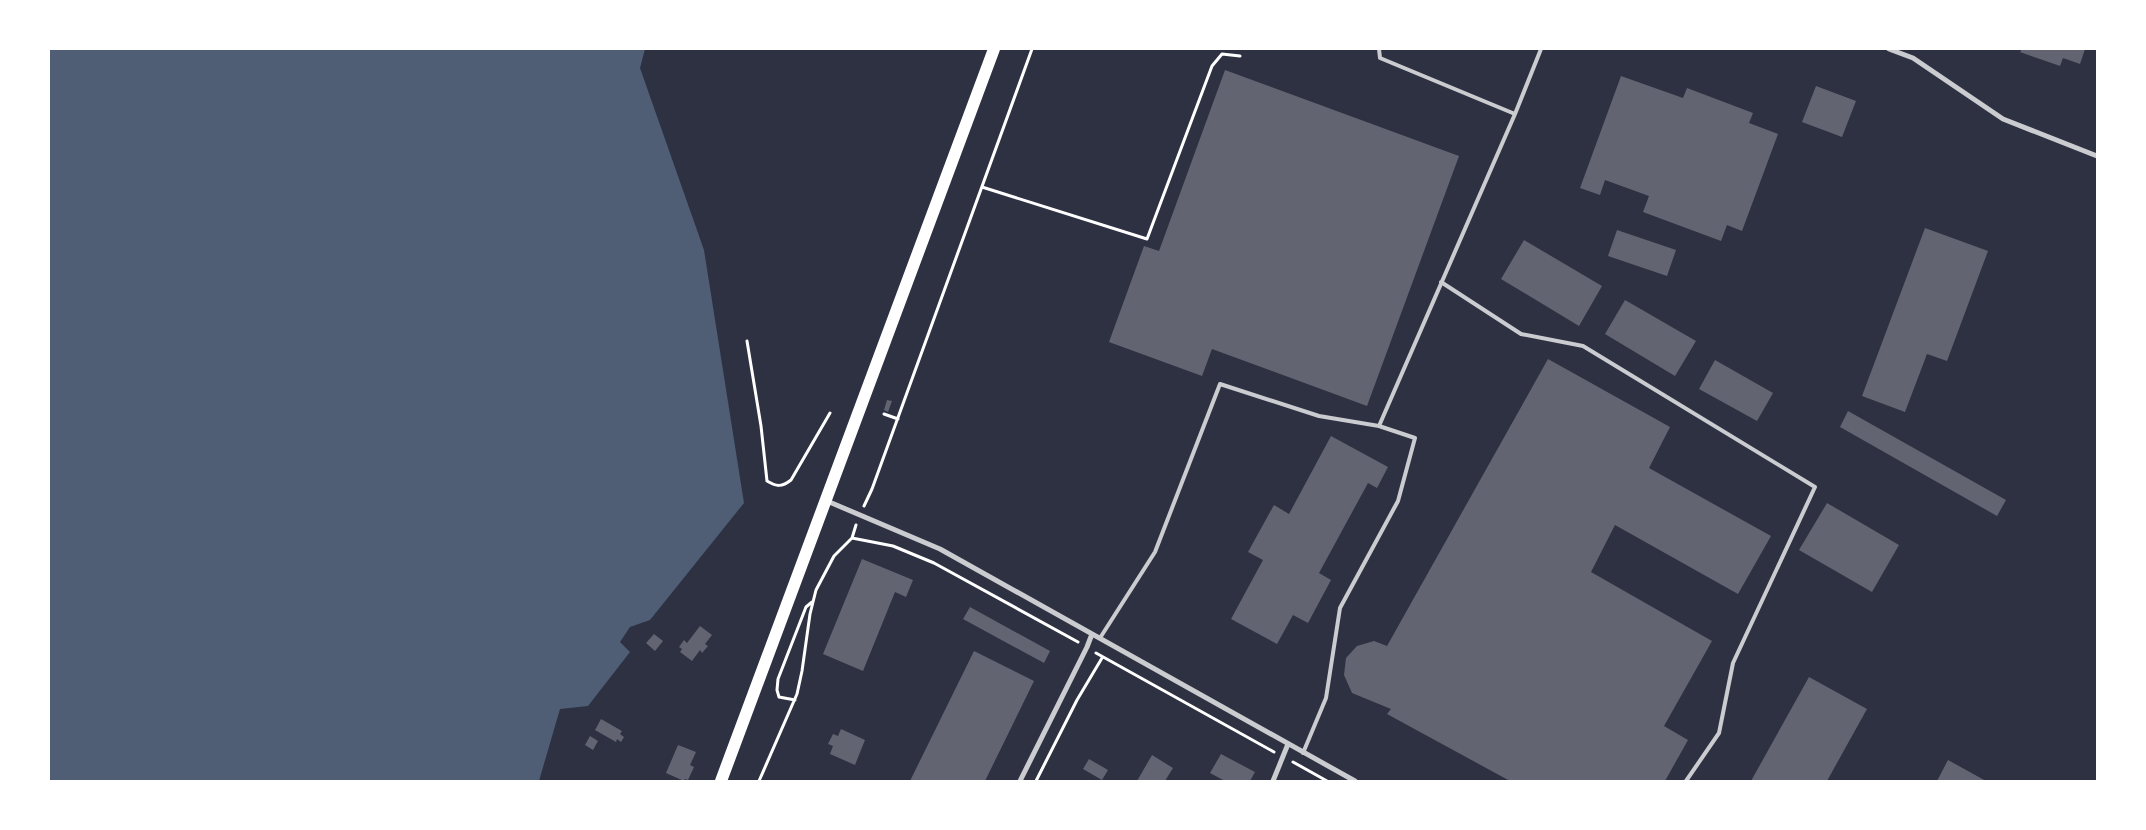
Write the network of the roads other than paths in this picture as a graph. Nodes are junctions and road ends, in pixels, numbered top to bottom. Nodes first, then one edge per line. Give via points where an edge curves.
1 (994, 49) edge
2 (1379, 49) edge
3 (1542, 49) edge
4 (1889, 49) edge
5 (1515, 114) junction
6 (2097, 156) edge
7 (1441, 282) junction
8 (1379, 426) junction
9 (827, 501) junction
10 (1092, 634) junction
11 (1100, 638) junction
12 (1288, 744) junction
13 (1303, 753) junction
14 (722, 781) edge
15 (1020, 781) edge
16 (1273, 781) edge
17 (1355, 781) edge
18 (1686, 781) edge

1 - 9 main road
2 - 5 lane via 1380,58
3 - 5 lane
4 - 6 street via 1913,58 2003,119
5 - 7 lane
7 - 8 lane
7 - 18 lane via 1521,334 1583,346 1815,487 1733,663 1719,733
8 - 11 lane via 1319,416 1220,384 1154,552
8 - 13 lane via 1415,438 1398,501 1340,608 1326,698
9 - 10 street via 940,549
9 - 14 main road
10 - 11 street
10 - 15 street
11 - 12 street
12 - 13 street
12 - 16 street
13 - 17 street

